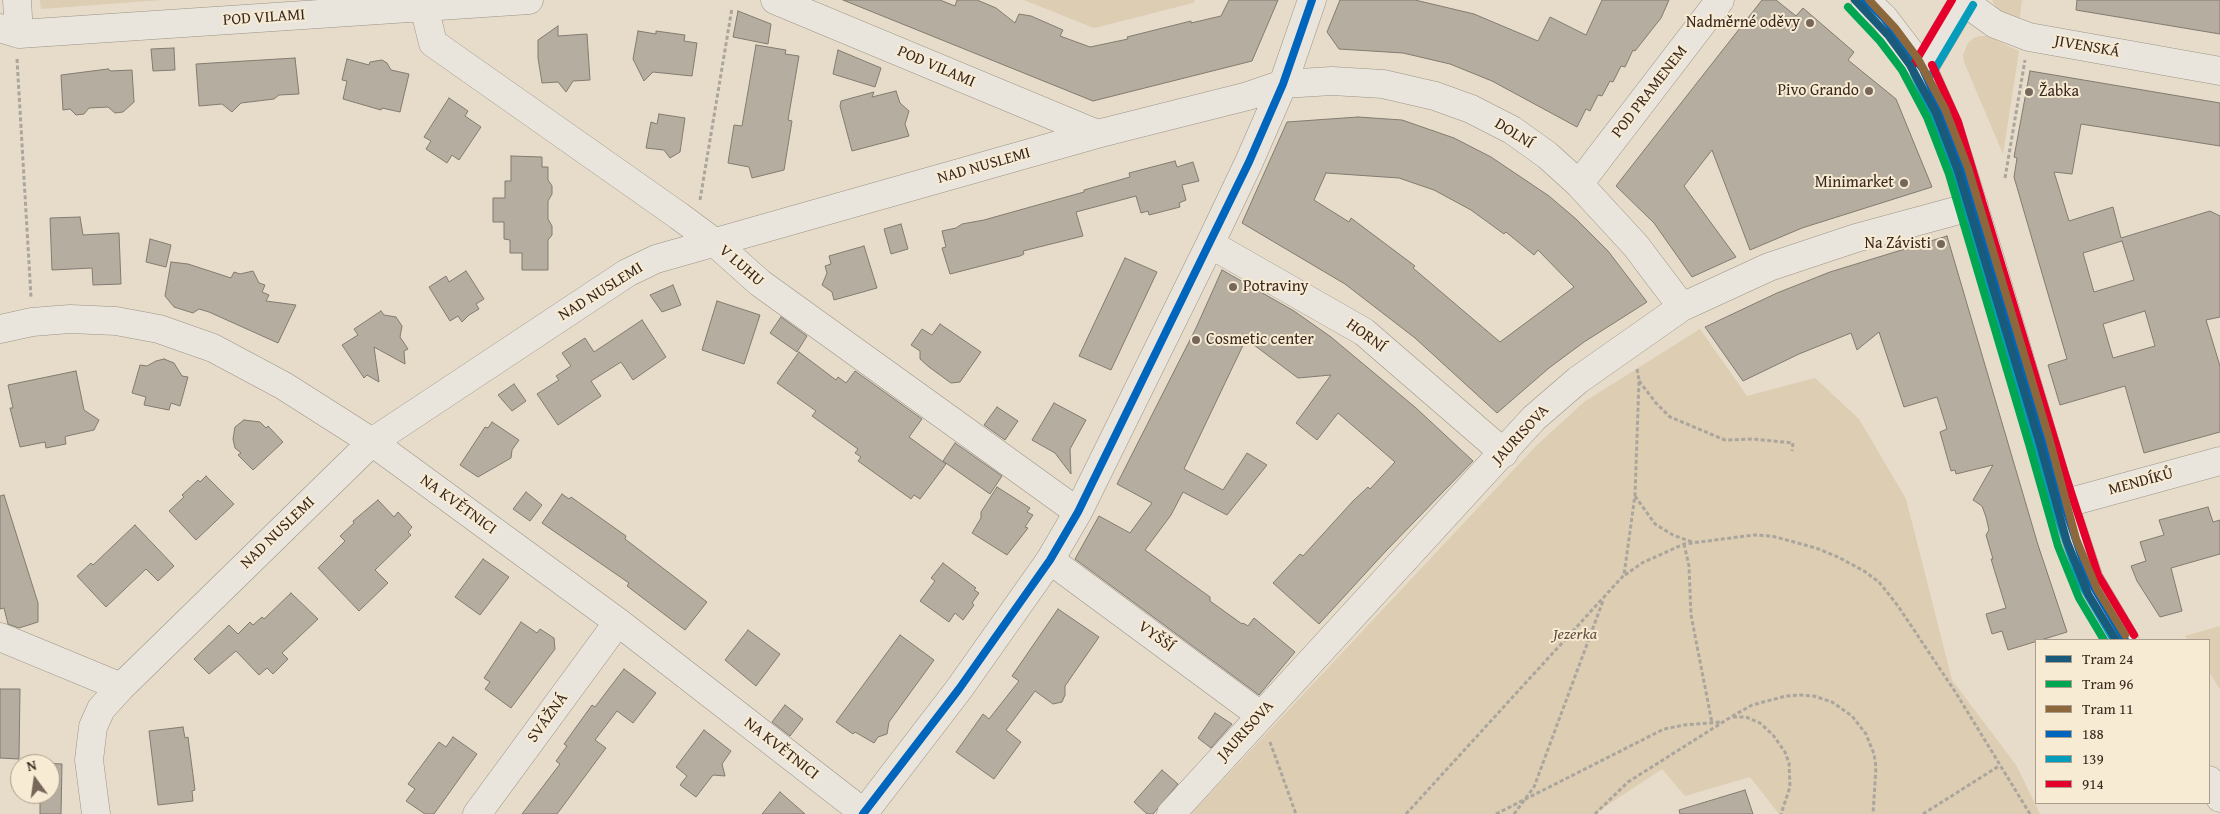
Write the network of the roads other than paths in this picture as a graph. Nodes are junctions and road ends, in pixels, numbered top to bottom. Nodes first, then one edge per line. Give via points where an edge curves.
1 (17, 0) edge
2 (529, 0) edge
3 (774, 0) edge
4 (1312, 0) edge
5 (1720, 0) edge
6 (1865, 0) edge
7 (1963, 1) edge
8 (424, 7) junction
9 (12, 38) edge
10 (1923, 68) junction
11 (2220, 71) edge
12 (1282, 84) junction
13 (1097, 134) junction
14 (1579, 184) junction
15 (1974, 206) junction
16 (714, 242) junction
17 (1210, 244) junction
18 (1682, 307) junction
19 (0, 329) edge
20 (372, 442) junction
21 (1504, 453) junction
22 (2220, 461) edge
23 (2063, 504) junction
24 (1078, 512) junction
25 (1050, 560) junction
26 (2089, 578) junction
27 (618, 622) junction
28 (0, 637) edge
29 (2124, 639) edge
30 (2131, 639) edge
31 (120, 687) junction
32 (1260, 715) junction
33 (2210, 769) edge
34 (2210, 782) edge
35 (2220, 785) edge
36 (2220, 798) edge
37 (863, 813) edge
38 (96, 814) edge
39 (477, 814) edge
40 (1171, 814) edge

1 - 9 street
2 - 8 street, POD VILAMI
3 - 13 street, POD VILAMI
4 - 12 street
5 - 14 street, POD PRAMENEM
6 - 10 street via 1884,18
7 - 10 street
7 - 11 street, JIVENSKÁ via 1995,24 2029,36
8 - 9 street, POD VILAMI
8 - 16 street, V LUHU via 433,43
10 - 15 street via 1948,125
12 - 13 street, NAD NUSLEMI via 1248,96
12 - 14 street, DOLNÍ via 1332,81 1383,84 1435,96 1471,109 1512,130
12 - 17 street
13 - 16 street, NAD NUSLEMI
14 - 18 street, DOLNÍ via 1636,246
15 - 18 street, JAURISOVA via 1856,238 1769,267
15 - 23 street
16 - 20 street, NAD NUSLEMI via 633,269
16 - 24 street, V LUHU via 760,283
17 - 21 street, HORNÍ via 1364,332
17 - 24 street
18 - 21 street, JAURISOVA via 1555,399
19 - 20 street, NA KVĚTNICI via 70,319 116,321 159,329 213,348 284,386
20 - 27 street, NA KVĚTNICI
20 - 31 street, NAD NUSLEMI
21 - 32 street, JAURISOVA
22 - 23 street, MENDÍKŮ
23 - 26 street
24 - 25 street
25 - 32 street, VYŠŠÍ
25 - 37 street via 959,689
26 - 29 street
26 - 30 street via 2118,615
27 - 37 street, NA KVĚTNICI
27 - 39 street, SVÁŽNÁ
28 - 31 street
31 - 38 street, NAD NUSLEMI via 101,709 93,727 89,760
32 - 40 street, JAURISOVA
33 - 35 street
34 - 36 street

